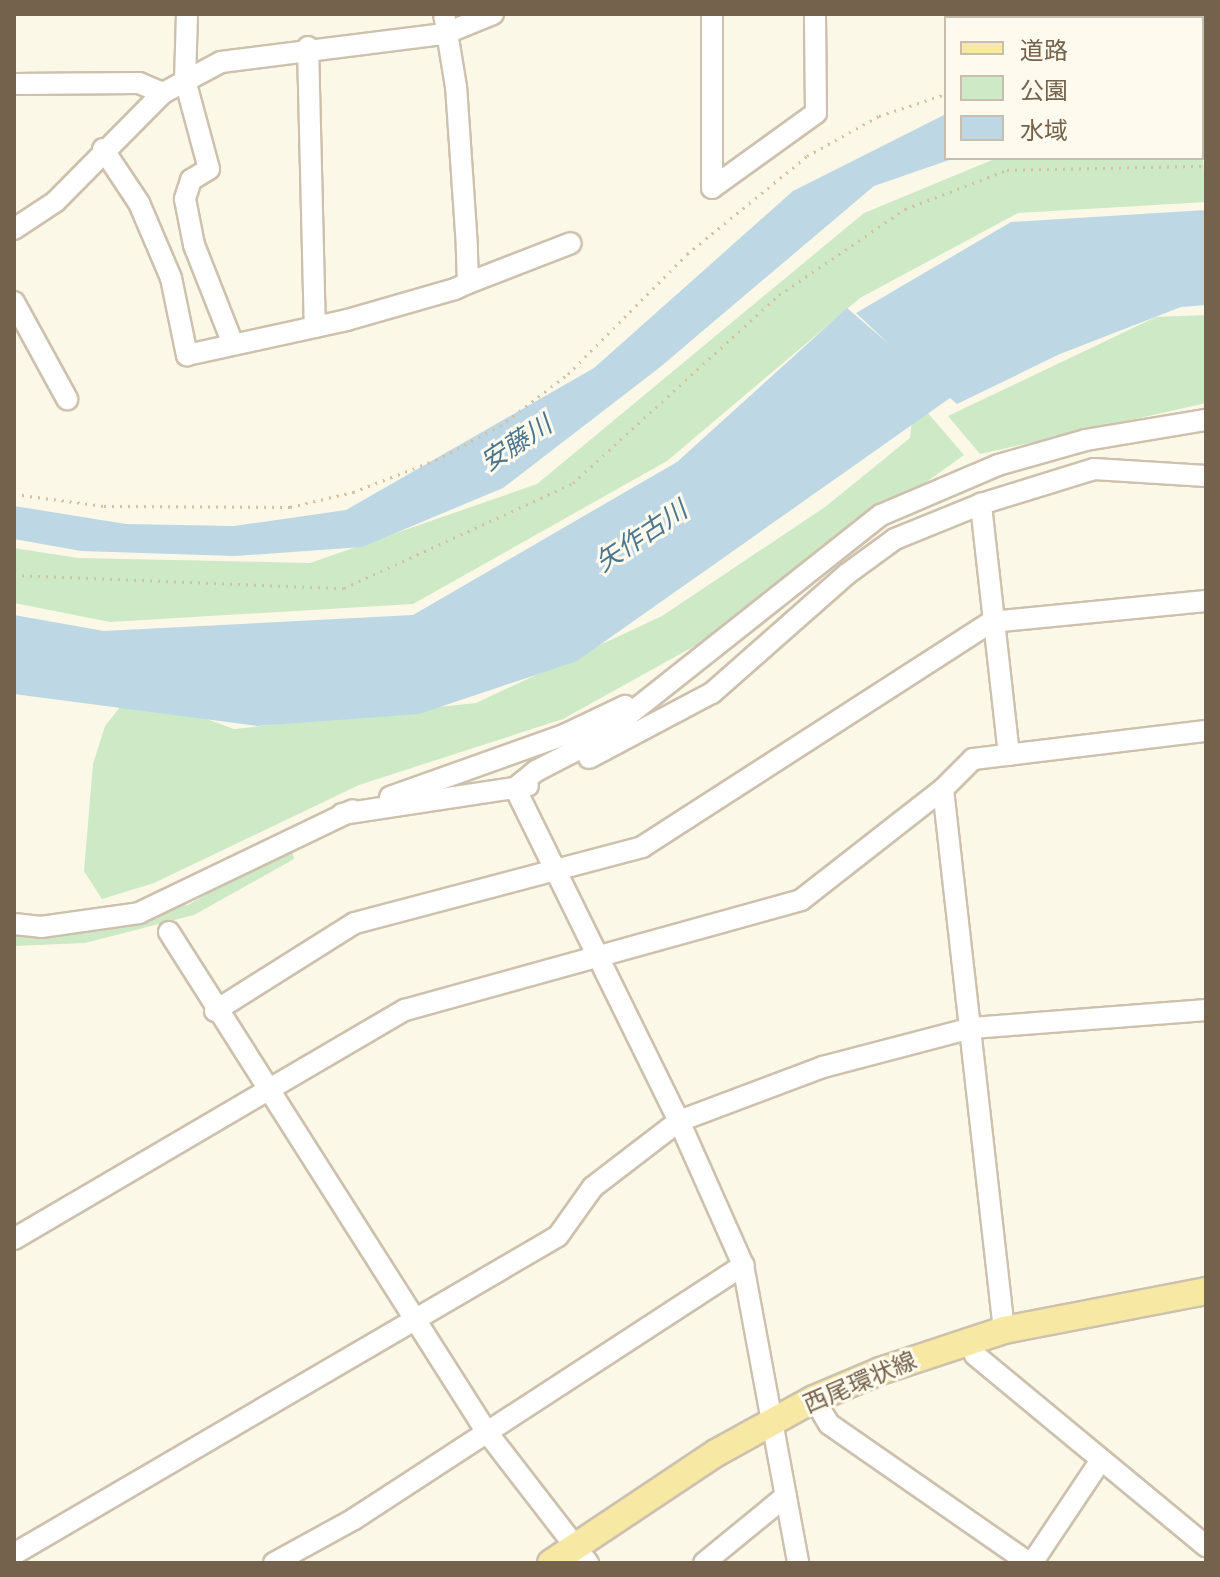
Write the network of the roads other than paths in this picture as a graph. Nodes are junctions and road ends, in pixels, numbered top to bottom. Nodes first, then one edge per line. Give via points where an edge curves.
1 (187, 14) edge
2 (493, 14) edge
3 (712, 14) edge
4 (815, 14) edge
5 (444, 24) edge
6 (308, 47) junction
7 (185, 80) junction
8 (14, 84) edge
9 (163, 93) junction
10 (103, 149) junction
11 (14, 229) edge
12 (571, 243) dead end
13 (207, 276) junction
14 (468, 283) junction
15 (174, 286) junction
16 (14, 302) edge
17 (315, 327) junction
18 (233, 344) junction
19 (67, 399) dead end
20 (1206, 420) edge
21 (1206, 476) edge
22 (981, 504) junction
23 (1206, 601) edge
24 (991, 622) junction
25 (654, 692) junction
26 (1206, 731) edge
27 (1009, 755) junction
28 (515, 788) junction
29 (943, 789) junction
30 (342, 814) junction
31 (555, 873) junction
32 (14, 924) edge
33 (169, 932) dead end
34 (597, 954) junction
35 (1206, 1010) edge
36 (215, 1011) junction
37 (972, 1028) junction
38 (273, 1090) junction
39 (679, 1121) junction
40 (14, 1239) edge
41 (743, 1265) junction
42 (1206, 1291) edge
43 (416, 1317) junction
44 (1004, 1330) junction
45 (968, 1339) junction
46 (814, 1399) junction
47 (772, 1422) junction
48 (486, 1431) junction
49 (1101, 1460) junction
50 (786, 1496) junction
51 (1206, 1546) edge
52 (14, 1554) edge
53 (582, 1555) edge
54 (274, 1563) edge
55 (551, 1563) edge
56 (704, 1563) edge
57 (798, 1563) edge
58 (1031, 1563) edge

1 - 7 street
2 - 5 street
3 - 4 street via 712,188 816,113
5 - 6 street
5 - 14 street via 456,87
6 - 7 street via 221,62
6 - 17 street
7 - 9 street
7 - 13 street via 209,169 191,180 185,199
8 - 9 street via 139,83
9 - 10 street
10 - 11 street via 55,202
10 - 15 street via 139,203
12 - 14 street
13 - 15 street
13 - 18 street
14 - 17 street via 402,307
15 - 18 street via 187,355
16 - 19 street
17 - 18 street
20 - 25 street via 1086,440 998,465 881,515
21 - 22 street via 1094,469
22 - 24 street
22 - 28 street via 895,539 847,574 712,693 540,784
23 - 24 street
24 - 27 street
24 - 31 street via 642,847
25 - 28 street via 598,739
25 - 30 street via 564,735
26 - 27 street
27 - 29 street via 973,759
28 - 30 street
28 - 31 street
29 - 34 street via 801,900
29 - 37 street
30 - 32 street via 139,913 41,927
31 - 34 street
31 - 36 street via 355,923
33 - 36 street
34 - 38 street via 405,1010
34 - 39 street
35 - 37 street
36 - 38 street
37 - 39 street via 823,1067
37 - 44 street
38 - 40 street
38 - 43 street
39 - 41 street
39 - 43 street via 593,1187 558,1236
41 - 47 street
41 - 48 street
42 - 44 main road, 西尾環状線
43 - 48 street
43 - 52 street
44 - 45 main road, 西尾環状線
45 - 46 main road, 西尾環状線
45 - 49 street via 975,1355
46 - 47 main road, 西尾環状線
46 - 58 street via 829,1424
47 - 50 street
47 - 53 main road, 西尾環状線
48 - 53 street
48 - 54 street via 354,1519
49 - 51 street
49 - 58 street
50 - 56 street
50 - 57 street
53 - 55 main road, 西尾環状線

